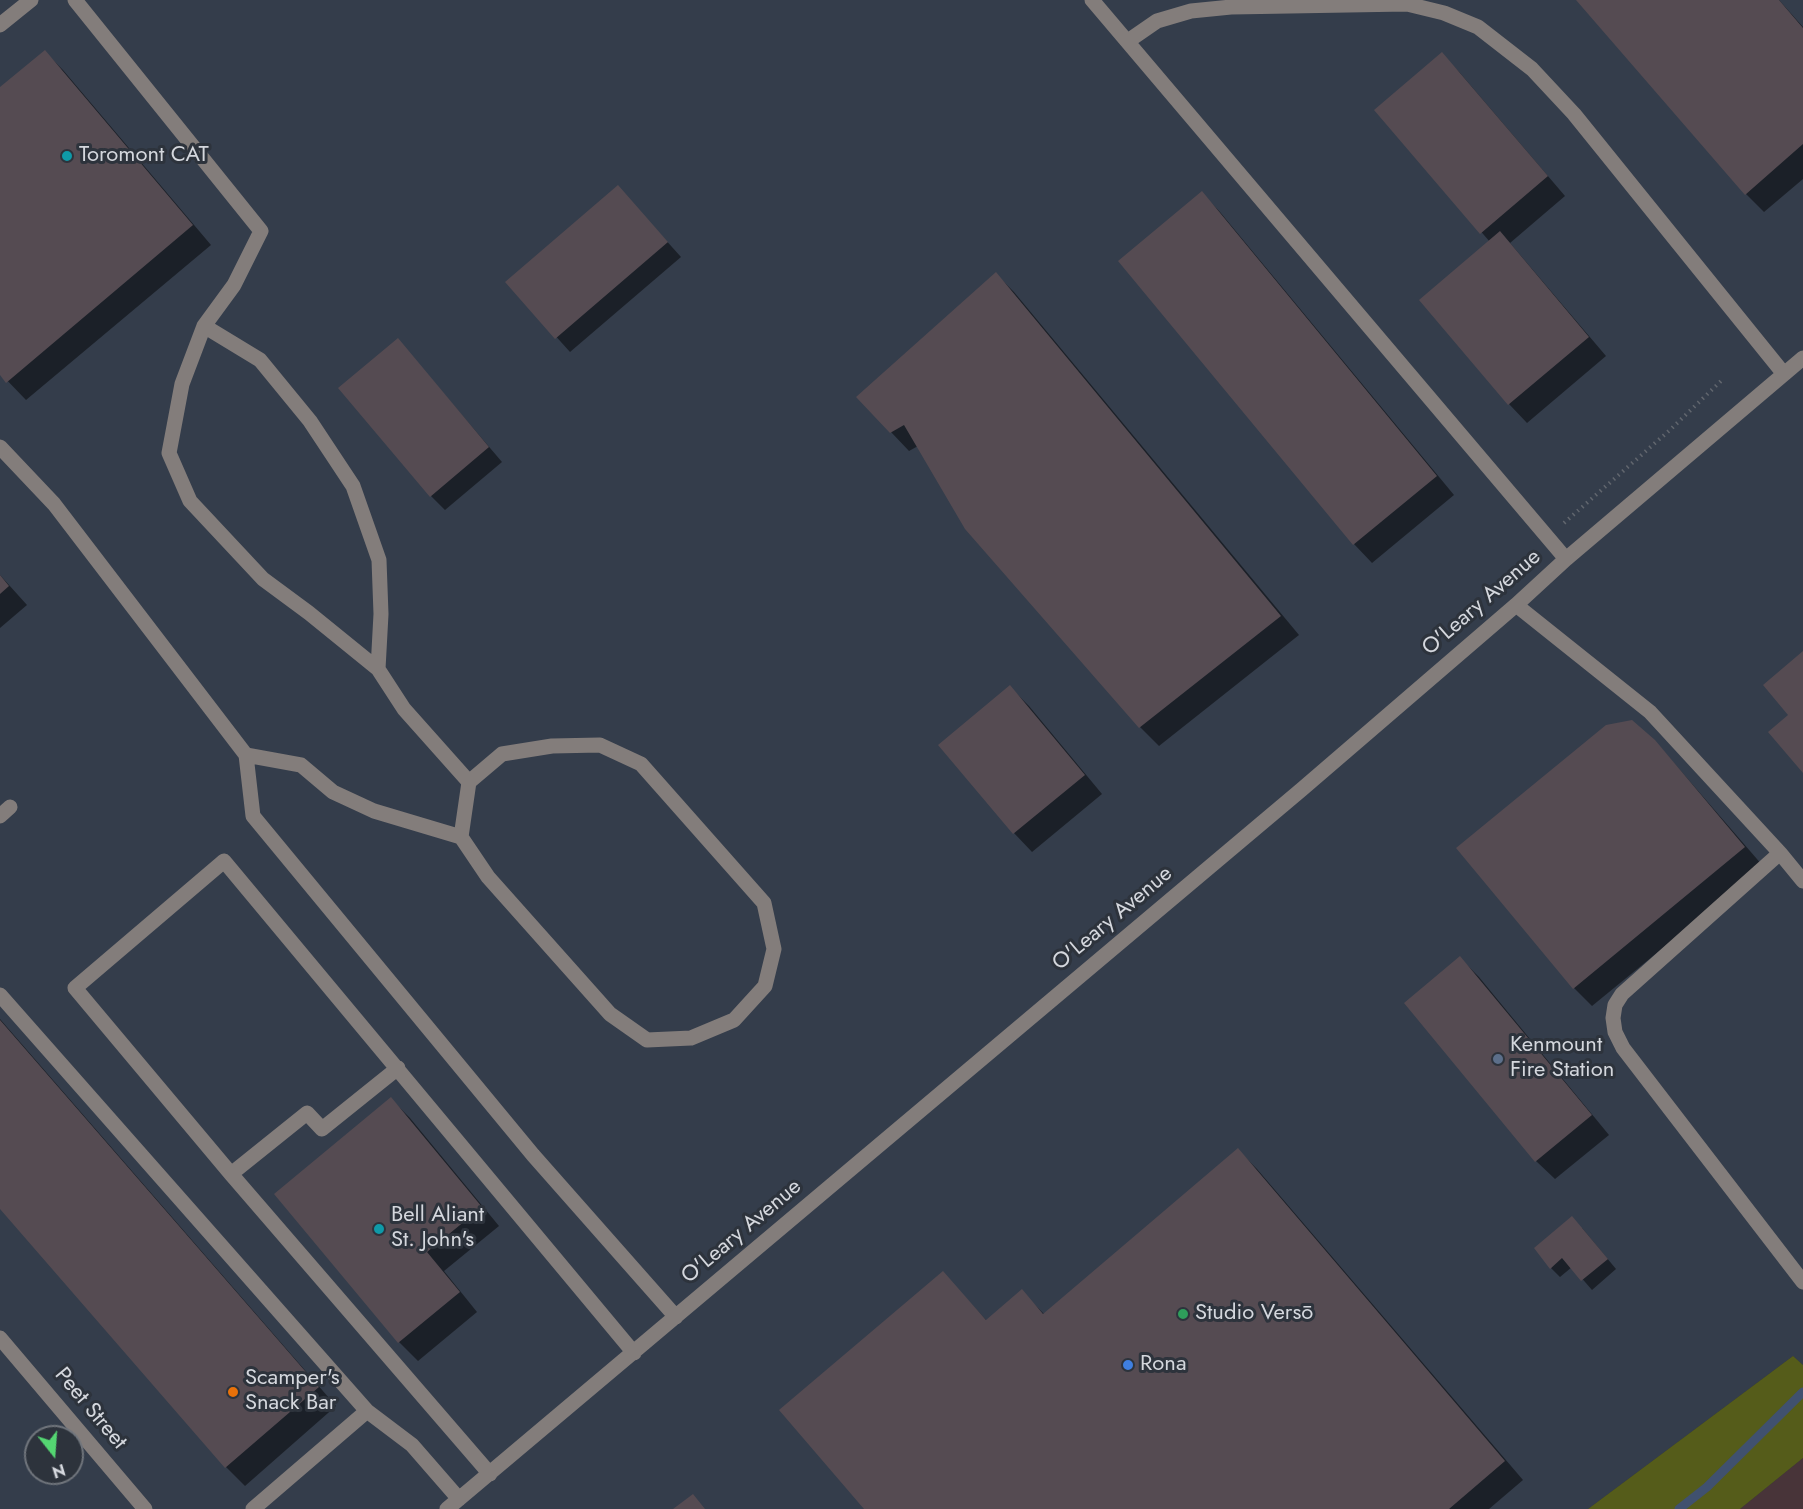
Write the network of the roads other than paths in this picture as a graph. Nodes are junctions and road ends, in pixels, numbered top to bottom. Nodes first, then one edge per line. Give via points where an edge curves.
1 (31, 0) edge
2 (75, 0) edge
3 (1092, 0) edge
4 (1277, 2) edge
5 (0, 25) edge
6 (1128, 41) junction
7 (204, 326) junction
8 (1803, 358) edge
9 (1784, 374) junction
10 (0, 447) edge
11 (1566, 560) junction
12 (1516, 605) junction
13 (378, 669) junction
14 (246, 755) junction
15 (469, 782) junction
16 (461, 837) junction
17 (1780, 854) junction
18 (1803, 881) edge
19 (0, 995) edge
20 (398, 1068) junction
21 (231, 1174) junction
22 (1803, 1282) edge
23 (676, 1317) junction
24 (0, 1338) edge
25 (634, 1353) junction
26 (367, 1411) junction
27 (490, 1473) junction
28 (453, 1504) edge
29 (145, 1509) edge
30 (253, 1509) edge

1 - 5 street
2 - 7 street via 261,231 234,285
3 - 6 street
4 - 6 street via 1191,10 1157,21
4 - 9 street via 1407,4 1478,27 1532,69 1574,114
6 - 11 street
7 - 13 street via 260,360 310,421 353,486 379,560
7 - 13 street via 182,384 169,453 190,501 263,579
8 - 9 street, O'Leary Avenue
9 - 11 street, O'Leary Avenue
10 - 14 street via 54,504
11 - 12 street, O'Leary Avenue
12 - 17 street via 1650,712
12 - 23 street, O'Leary Avenue
13 - 15 street via 404,709
14 - 16 street via 301,765 333,792 374,811
14 - 23 street via 253,816 525,1146
15 - 16 street
15 - 16 street via 502,754 552,746 600,745 641,764 764,903 774,949 765,986 734,1020 691,1038 647,1040 610,1014 488,877
17 - 18 street
17 - 22 street via 1622,994 1613,1018 1623,1048
19 - 26 street
20 - 21 street via 322,1130 307,1113
20 - 21 street via 224,861 75,988
20 - 25 street
21 - 27 street
23 - 25 street, O'Leary Avenue
24 - 29 street, Peet Street
25 - 27 street, O'Leary Avenue
26 - 28 street via 412,1444
26 - 30 street
27 - 28 street, O'Leary Avenue

